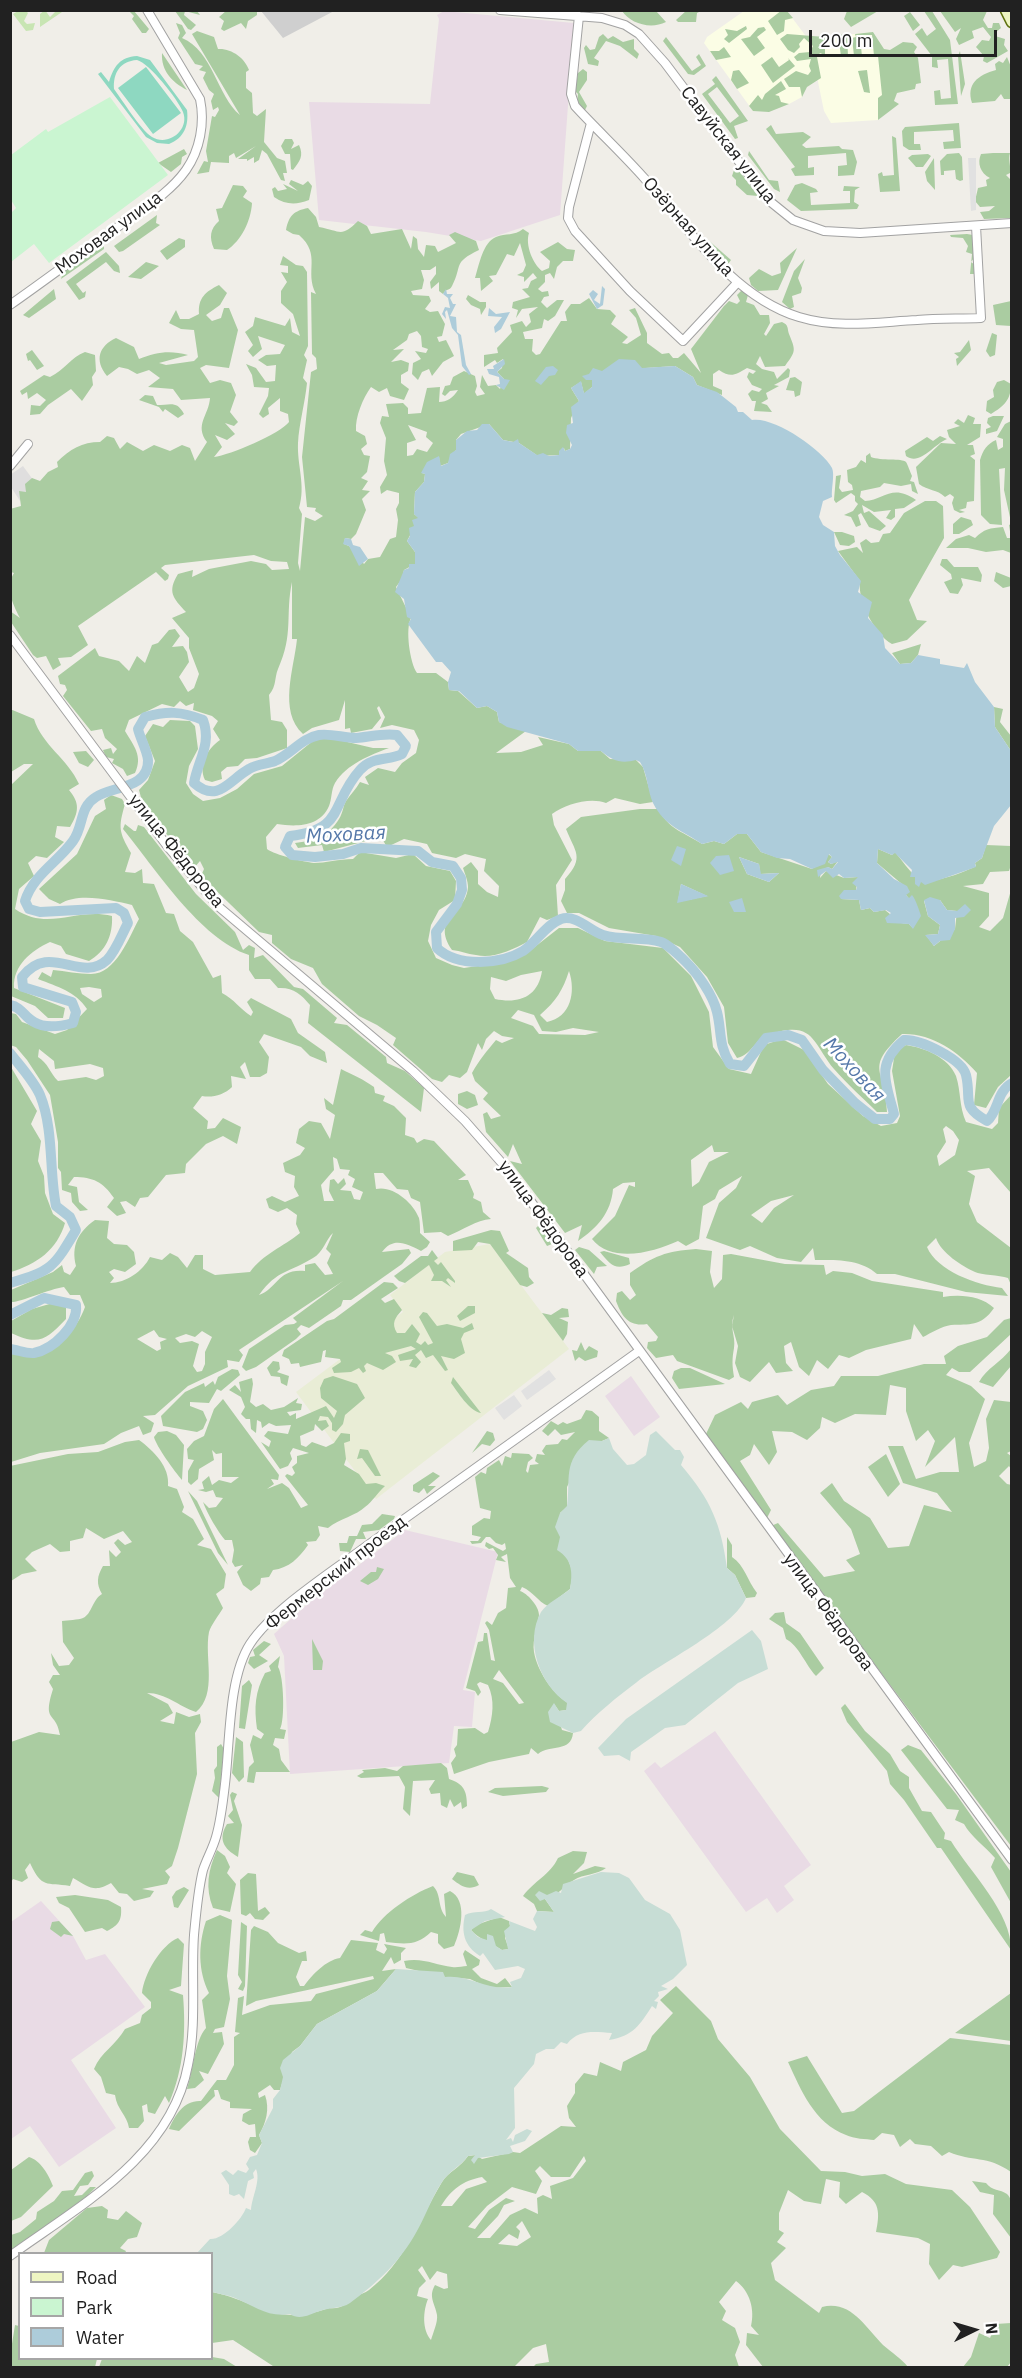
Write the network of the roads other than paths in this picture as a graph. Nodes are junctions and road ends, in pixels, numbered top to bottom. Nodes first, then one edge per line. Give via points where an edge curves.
1 (147, 10) edge
2 (500, 10) edge
3 (1006, 10) edge
4 (582, 14) edge
5 (1011, 22) edge
6 (591, 123) junction
7 (1011, 223) edge
8 (976, 226) junction
9 (738, 282) junction
10 (10, 305) edge
11 (28, 444) dead end
12 (10, 466) edge
13 (10, 635) edge
14 (639, 1351) junction
15 (1011, 1860) edge
16 (10, 2256) edge

1 - 10 street, Моховая улица via 200,99 202,131 196,150 186,169 163,194
2 - 4 street, Савуйская улица
3 - 5 main road
4 - 6 street, Озёрная улица via 571,94 575,106
4 - 8 street, Савуйская улица via 625,25 650,45 767,199 793,220 824,231 860,233
6 - 9 street, Озёрная улица
6 - 9 street via 568,218 598,256 683,341
7 - 8 street, Савуйская улица
8 - 9 street, Озёрная улица via 981,318 875,325 831,323 784,312
11 - 12 street
13 - 14 street, улица Фёдорова via 168,847 219,907 413,1071 465,1121 508,1170
14 - 15 street, улица Фёдорова
14 - 16 street, Фермерский проезд via 330,1573 275,1617 250,1644 236,1687 221,1816 203,1872 194,1946 188,2069 160,2129 137,2159

